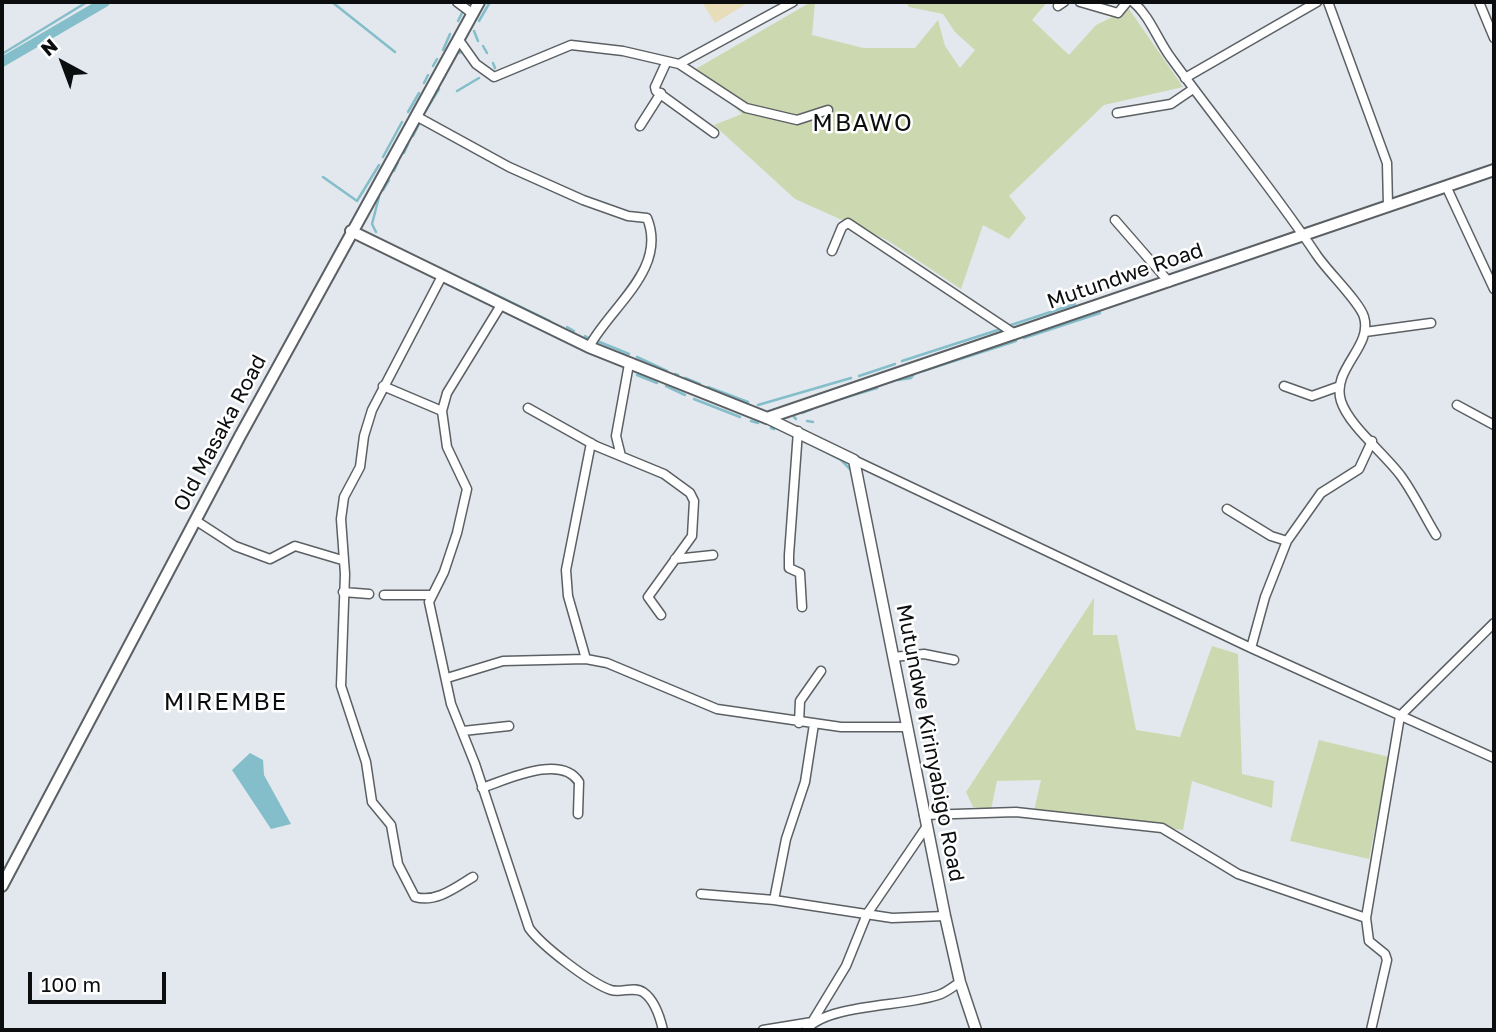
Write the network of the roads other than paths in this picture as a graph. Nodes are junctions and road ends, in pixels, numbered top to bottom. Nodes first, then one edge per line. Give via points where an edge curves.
1 (457, 2) edge
2 (479, 2) edge
3 (793, 2) edge
4 (1080, 2) edge
5 (1127, 2) edge
6 (1133, 2) edge
7 (1151, 2) edge
8 (1317, 2) edge
9 (1328, 2) edge
10 (1479, 2) edge
11 (1141, 8) junction
12 (473, 14) junction
13 (1494, 38) edge
14 (458, 40) junction
15 (666, 63) junction
16 (679, 64) junction
17 (1185, 78) junction
18 (1193, 89) junction
19 (661, 93) junction
20 (828, 110) dead end
21 (1117, 113) dead end
22 (416, 116) junction
23 (640, 126) dead end
24 (715, 133) dead end
25 (1494, 170) edge
26 (1446, 186) junction
27 (1388, 206) junction
28 (1115, 220) dead end
29 (351, 231) junction
30 (1305, 235) junction
31 (832, 251) dead end
32 (442, 276) junction
33 (1169, 282) junction
34 (1494, 289) edge
35 (501, 305) junction
36 (1431, 323) dead end
37 (1365, 332) junction
38 (1015, 334) junction
39 (589, 347) junction
40 (629, 364) junction
41 (383, 386) junction
42 (1284, 386) dead end
43 (1340, 386) junction
44 (1457, 405) dead end
45 (528, 408) dead end
46 (442, 411) junction
47 (767, 418) junction
48 (1494, 425) edge
49 (798, 431) junction
50 (1372, 441) junction
51 (591, 443) junction
52 (621, 456) junction
53 (854, 460) junction
54 (1227, 509) dead end
55 (195, 520) junction
56 (1436, 535) dead end
57 (1287, 541) junction
58 (713, 555) dead end
59 (675, 559) junction
60 (342, 560) junction
61 (343, 592) junction
62 (369, 594) dead end
63 (431, 594) junction
64 (384, 595) dead end
65 (802, 607) dead end
66 (661, 615) dead end
67 (1494, 623) edge
68 (1251, 648) junction
69 (893, 657) junction
70 (586, 660) junction
71 (954, 660) dead end
72 (821, 671) dead end
73 (447, 678) junction
74 (1400, 716) junction
75 (799, 723) junction
76 (814, 724) junction
77 (509, 726) dead end
78 (906, 727) junction
79 (463, 732) junction
80 (1494, 758) edge
81 (482, 788) junction
82 (578, 814) dead end
83 (924, 815) junction
84 (927, 826) junction
85 (473, 877) dead end
86 (2, 886) edge
87 (701, 894) dead end
88 (774, 900) junction
89 (867, 914) junction
90 (945, 916) junction
91 (1366, 918) junction
92 (960, 982) junction
93 (812, 1022) junction
94 (663, 1030) edge
95 (764, 1030) edge
96 (806, 1030) edge
97 (976, 1030) edge
98 (1371, 1030) edge

1 - 12 street
2 - 12 main road, Old Masaka Road
3 - 16 street
4 - 5 street via 1118,13
6 - 11 street
7 - 11 street
8 - 17 street
9 - 27 street via 1387,163
10 - 13 street
11 - 17 street
12 - 14 main road, Old Masaka Road
14 - 15 street via 494,77 571,45 623,51
14 - 22 main road, Old Masaka Road
15 - 16 street
15 - 19 street via 655,87
16 - 20 street via 746,108 797,120
17 - 18 street
18 - 21 street via 1171,104
18 - 30 street
19 - 23 street
19 - 24 street
22 - 29 main road, Old Masaka Road
22 - 39 street via 509,167 583,200 647,218 652,246 647,267
25 - 26 main road, Mutundwe Road
26 - 27 main road, Mutundwe Road
26 - 34 street
27 - 30 main road, Mutundwe Road
28 - 33 street
29 - 32 main road
29 - 55 main road, Old Masaka Road
30 - 33 main road, Mutundwe Road
30 - 37 street via 1362,312
31 - 38 street via 848,223
32 - 35 main road
32 - 41 street
33 - 38 main road, Mutundwe Road
35 - 39 main road
35 - 46 street via 447,393
36 - 37 street
37 - 43 street
38 - 47 main road, Mutundwe Road
39 - 40 main road
40 - 47 main road
40 - 52 street via 616,436
41 - 46 street
41 - 60 street via 364,436 358,473 343,501
42 - 43 street via 1312,396
43 - 50 street via 1341,401 1350,417
44 - 48 street
45 - 51 street
46 - 63 street via 447,447 467,489 444,572
47 - 49 street
49 - 53 street
49 - 65 street via 789,568 800,573
50 - 56 street via 1401,476
50 - 57 street via 1359,469 1321,493
51 - 52 street
51 - 70 street via 566,570 568,596
52 - 59 street via 677,481 694,501 692,536
53 - 68 street
53 - 69 street, Mutundwe Kirinyabigo Road
54 - 57 street
55 - 60 street via 235,546 270,559 295,546
55 - 86 main road, Old Masaka Road
57 - 68 street
58 - 59 street
59 - 66 street via 648,597
60 - 61 street
61 - 62 street
61 - 85 street via 344,699 366,762 372,802 391,825 405,880 415,897 426,900
63 - 64 street
63 - 73 street via 432,626
67 - 74 street
68 - 74 street
69 - 71 street via 924,654
69 - 78 street, Mutundwe Kirinyabigo Road
70 - 73 street via 503,661
70 - 75 street via 607,663 717,709
72 - 75 street via 800,701
73 - 79 street via 451,704
74 - 80 street
74 - 91 street
75 - 76 street
76 - 78 street
76 - 88 street via 805,782 786,839
77 - 79 street
78 - 83 street, Mutundwe Kirinyabigo Road
79 - 81 street
81 - 82 street via 523,772 551,769 573,775 579,782
81 - 94 street via 529,928 539,942 610,990 645,994 656,1008
83 - 84 street, Mutundwe Kirinyabigo Road
83 - 91 street via 1016,812 1162,828 1238,874
84 - 89 street
84 - 90 street, Mutundwe Kirinyabigo Road
87 - 88 street
88 - 89 street
89 - 90 street
89 - 93 street via 846,966
90 - 92 street, Mutundwe Kirinyabigo Road
91 - 98 street via 1369,941 1387,960
92 - 93 street via 921,1000 863,1006
92 - 97 street, Mutundwe Kirinyabigo Road
93 - 95 street
93 - 96 street

